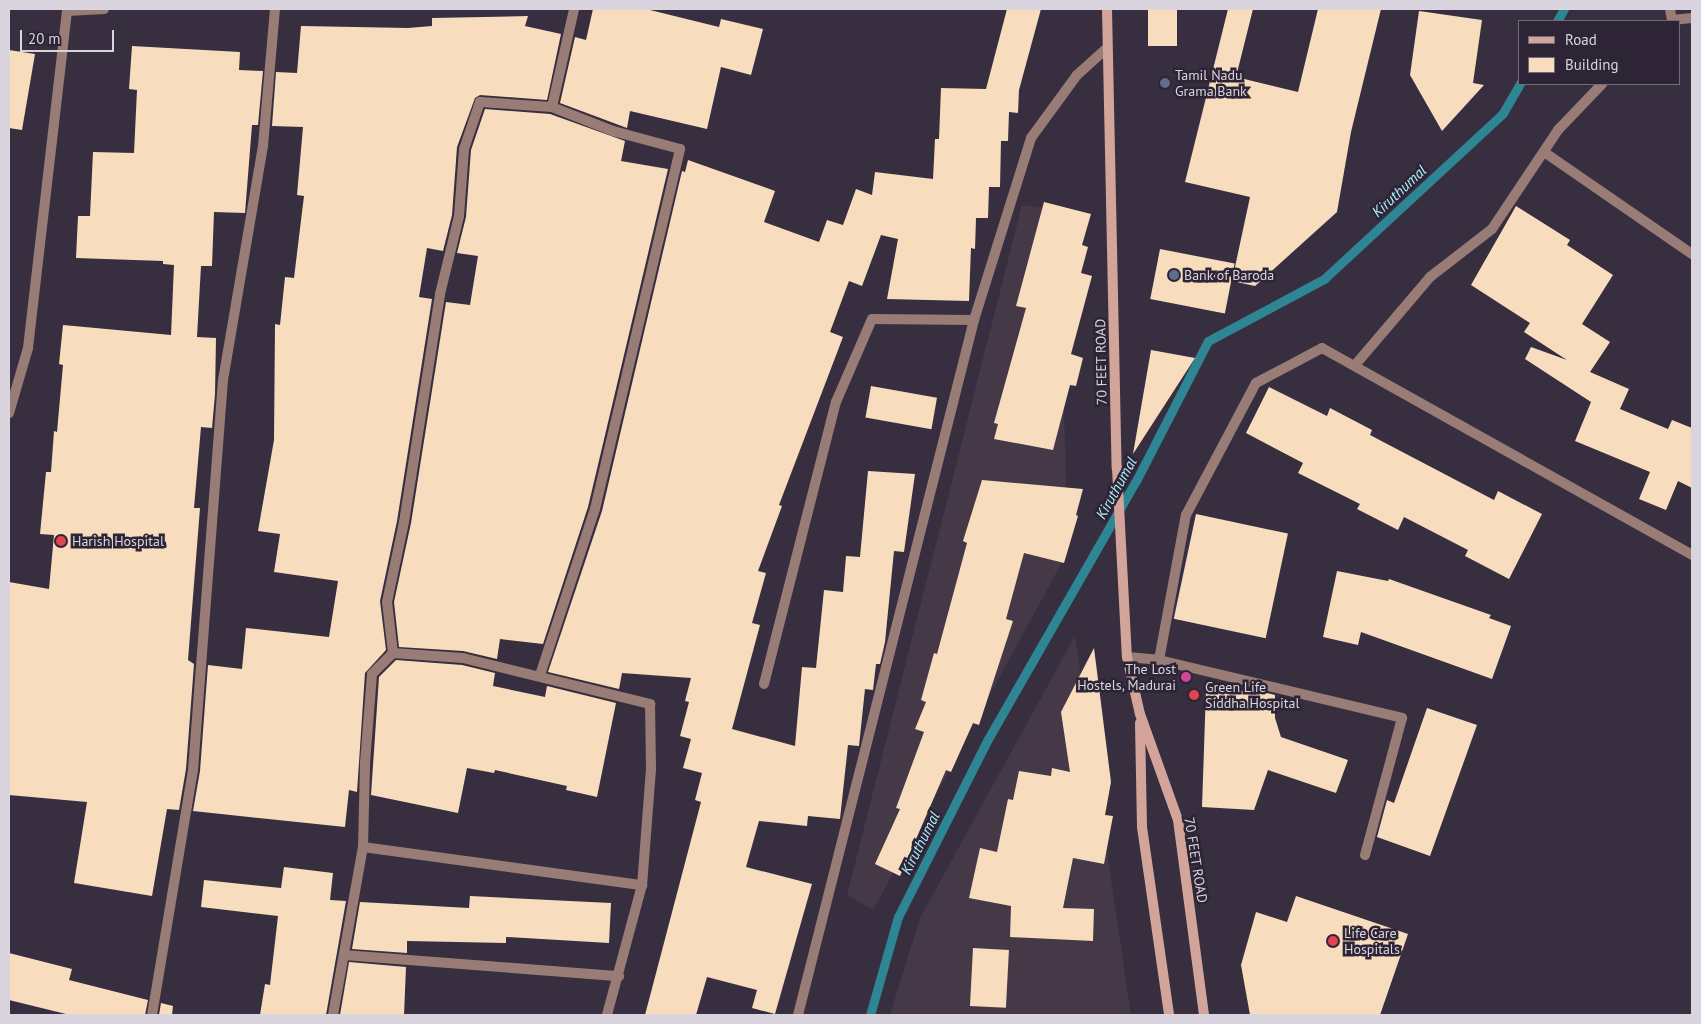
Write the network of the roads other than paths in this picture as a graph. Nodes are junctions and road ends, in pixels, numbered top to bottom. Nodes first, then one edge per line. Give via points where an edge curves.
1 (104, 9) edge
2 (275, 9) edge
3 (574, 9) edge
4 (1107, 9) edge
5 (67, 10) edge
6 (1692, 18) edge
7 (1678, 20) edge
8 (1107, 48) junction
9 (1601, 85) edge
10 (552, 107) junction
11 (1544, 152) junction
12 (1692, 254) edge
13 (974, 320) junction
14 (1356, 364) junction
15 (9, 413) edge
16 (1692, 555) edge
17 (393, 653) junction
18 (1128, 657) junction
19 (1159, 660) junction
20 (540, 675) junction
21 (764, 684) dead end
22 (1140, 714) junction
23 (364, 847) junction
24 (1365, 855) dead end
25 (642, 885) junction
26 (344, 955) junction
27 (619, 976) junction
28 (152, 1015) edge
29 (333, 1015) edge
30 (607, 1015) edge
31 (798, 1015) edge
32 (1169, 1015) edge
33 (1204, 1015) edge

1 - 5 street
2 - 28 street via 263,146 223,380 193,770
3 - 10 street
4 - 8 main road, 70 FEET ROAD
5 - 15 street via 28,348
6 - 7 street
8 - 13 street via 1077,75 1031,138
8 - 18 main road, 70 FEET ROAD via 1117,468
9 - 11 street via 1558,130
10 - 17 street via 480,102 464,149 459,216 440,294 388,602
10 - 20 street via 613,131 680,149 595,509
11 - 12 street
11 - 14 street via 1492,229 1430,277
13 - 21 street via 872,319 836,402
13 - 31 street
14 - 16 street
14 - 19 street via 1322,348 1256,383 1186,515
17 - 20 street via 463,658
17 - 23 street via 372,674 365,763
18 - 19 street
18 - 22 main road, 70 FEET ROAD
19 - 24 street via 1402,718
20 - 25 street via 650,704 651,769
22 - 32 main road, 70 FEET ROAD via 1142,827
22 - 33 main road, 70 FEET ROAD via 1178,820
23 - 25 street
23 - 26 street
25 - 27 street
26 - 27 street
26 - 29 street
27 - 30 street

